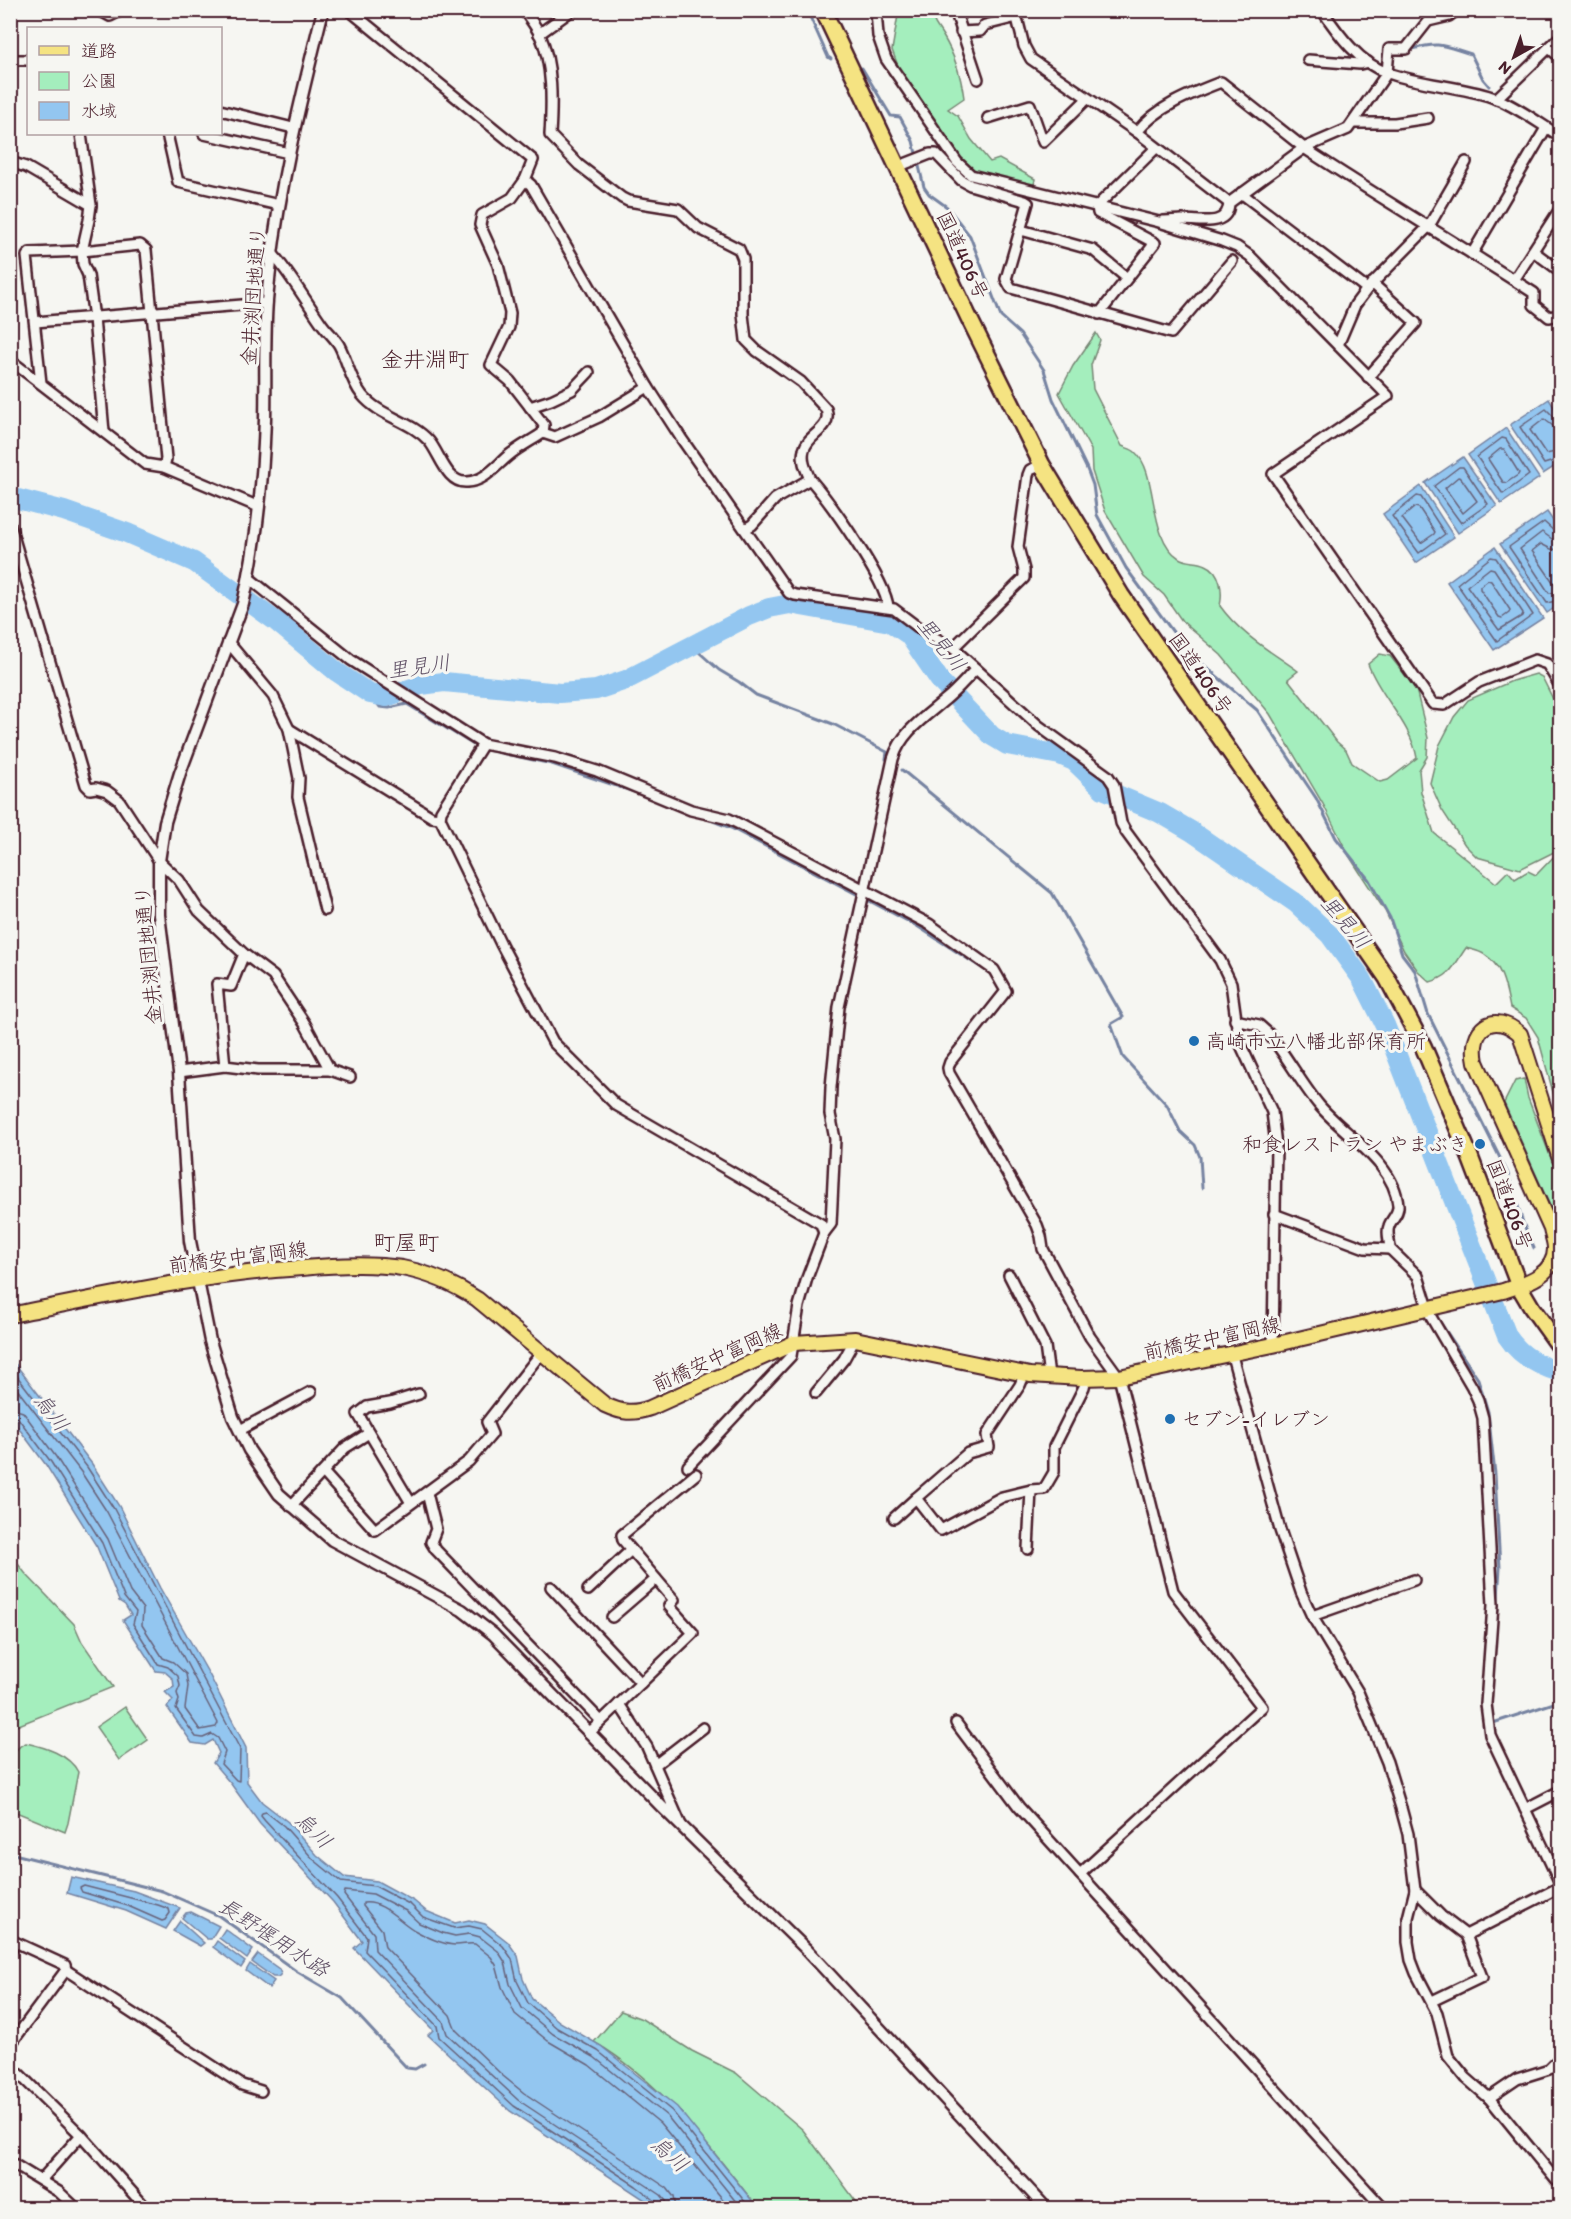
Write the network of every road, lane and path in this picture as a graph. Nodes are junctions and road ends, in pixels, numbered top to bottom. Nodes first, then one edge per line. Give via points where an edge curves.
1 (99, 10) edge
2 (122, 10) edge
3 (323, 10) edge
4 (349, 10) edge
5 (524, 10) edge
6 (572, 10) edge
7 (823, 10) edge
8 (955, 10) edge
9 (1322, 10) edge
10 (1452, 10) edge
11 (876, 11) edge
12 (1016, 14) edge
13 (961, 32) junction
14 (540, 34) junction
15 (1560, 37) edge
16 (1550, 48) junction
17 (1560, 57) edge
18 (10, 60) edge
19 (27, 60) edge
20 (1308, 60) dead end
21 (1368, 62) junction
22 (1387, 73) junction
23 (978, 79) dead end
24 (1087, 99) junction
25 (1496, 99) junction
26 (222, 110) edge
27 (988, 118) dead end
28 (1428, 118) dead end
29 (1353, 123) junction
30 (293, 128) junction
31 (1546, 128) junction
32 (1137, 132) junction
33 (81, 135) edge
34 (167, 135) edge
35 (208, 135) edge
36 (1560, 136) edge
37 (1156, 148) junction
38 (1304, 148) junction
39 (289, 153) junction
40 (10, 162) edge
41 (1466, 162) dead end
42 (902, 165) junction
43 (525, 180) junction
44 (1241, 193) junction
45 (1229, 203) junction
46 (91, 205) junction
47 (279, 206) junction
48 (1097, 206) junction
49 (1560, 209) edge
50 (1159, 222) junction
51 (1429, 226) junction
52 (1022, 230) junction
53 (82, 251) junction
54 (1533, 251) junction
55 (272, 253) junction
56 (1472, 254) junction
57 (1233, 261) dead end
58 (1560, 270) edge
59 (1127, 278) junction
60 (1514, 280) junction
61 (1369, 286) junction
62 (267, 303) junction
63 (151, 313) junction
64 (1099, 314) junction
65 (1560, 315) edge
66 (94, 318) junction
67 (34, 322) junction
68 (1338, 345) junction
69 (10, 360) edge
70 (589, 372) dead end
71 (1368, 376) junction
72 (41, 383) junction
73 (648, 387) junction
74 (530, 407) junction
75 (104, 432) junction
76 (543, 434) junction
77 (1042, 465) junction
78 (164, 467) junction
79 (810, 479) junction
80 (259, 507) junction
81 (10, 525) edge
82 (745, 529) junction
83 (248, 583) junction
84 (888, 607) junction
85 (228, 642) junction
86 (953, 648) junction
87 (976, 669) junction
88 (1560, 686) edge
89 (290, 729) junction
90 (483, 744) junction
91 (440, 818) junction
92 (159, 861) junction
93 (864, 889) junction
94 (325, 910) dead end
95 (244, 954) junction
96 (1235, 1020) junction
97 (225, 1066) junction
98 (330, 1070) junction
99 (179, 1072) junction
100 (350, 1077) dead end
101 (1560, 1159) edge
102 (1274, 1214) junction
103 (824, 1233) junction
104 (1390, 1249) junction
105 (1009, 1275) dead end
106 (197, 1280) junction
107 (1519, 1286) junction
108 (1429, 1308) junction
109 (10, 1315) edge
110 (855, 1339) junction
111 (794, 1343) junction
112 (1272, 1345) junction
113 (1560, 1347) edge
114 (542, 1352) junction
115 (1231, 1352) junction
116 (1025, 1373) junction
117 (1049, 1376) junction
118 (1119, 1377) junction
119 (1086, 1378) junction
120 (311, 1392) dead end
121 (816, 1393) dead end
122 (419, 1394) dead end
123 (240, 1430) junction
124 (369, 1433) junction
125 (688, 1466) dead end
126 (322, 1472) junction
127 (696, 1474) dead end
128 (1031, 1490) junction
129 (427, 1493) junction
130 (916, 1498) junction
131 (411, 1503) junction
132 (291, 1506) junction
133 (894, 1518) dead end
134 (1028, 1549) dead end
135 (631, 1550) junction
136 (656, 1579) junction
137 (1414, 1580) dead end
138 (551, 1587) dead end
139 (588, 1590) dead end
140 (1312, 1616) junction
141 (612, 1617) dead end
142 (641, 1683) junction
143 (619, 1704) junction
144 (601, 1721) junction
145 (956, 1723) dead end
146 (703, 1728) dead end
147 (589, 1733) junction
148 (655, 1765) junction
149 (1560, 1791) edge
150 (1525, 1809) junction
151 (682, 1827) junction
152 (1080, 1874) junction
153 (1560, 1882) edge
154 (1560, 1887) edge
155 (1415, 1890) junction
156 (1466, 1935) junction
157 (10, 1952) edge
158 (66, 1970) junction
159 (1432, 2001) junction
160 (10, 2045) edge
161 (1560, 2058) edge
162 (10, 2065) edge
163 (261, 2091) dead end
164 (1489, 2098) junction
165 (81, 2135) junction
166 (10, 2162) edge
167 (1560, 2178) edge
168 (41, 2180) junction
169 (76, 2208) edge
170 (146, 2208) edge
171 (1046, 2208) edge
172 (1383, 2208) edge

1 - 2 street via 110,16
3 - 30 street, 金井渕団地通り
4 - 43 street via 533,160
5 - 14 street
6 - 14 street
7 - 42 highway, 国道406号
8 - 13 street
9 - 21 street via 1337,32
10 - 22 street via 1449,16 1428,21 1406,49 1389,49
11 - 48 street via 878,36 886,59 957,162 971,175
12 - 13 street via 980,31
12 - 24 street via 1023,46 1031,59
13 - 23 street
14 - 79 street via 547,59 550,135 579,165 622,198 678,209 698,228 734,245 742,254 746,340 801,382 827,414 825,426 804,451
15 - 16 street
16 - 17 street
16 - 25 street
18 - 19 street
20 - 21 street
21 - 22 street
22 - 25 street
22 - 29 street
24 - 27 street via 1043,142 1030,105
24 - 32 street
25 - 31 street
26 - 30 street
28 - 29 street
29 - 38 street via 1348,129
30 - 39 street, 金井渕団地通り
31 - 36 street
31 - 56 street
32 - 37 street
32 - 38 street via 1148,118 1185,96 1221,82
33 - 46 street
34 - 47 street via 178,182
35 - 39 street
37 - 45 street
37 - 48 street
38 - 44 street
38 - 51 street
39 - 47 street, 金井渕団地通り
40 - 46 street via 26,167
41 - 51 street
42 - 52 street via 936,154 970,185 1025,201 1028,204
42 - 77 highway, 国道406号
43 - 73 street
43 - 74 street via 512,198 482,215 480,225 498,265 510,314 509,327 491,365 510,381
44 - 45 street
44 - 61 street
45 - 50 street via 1228,210 1217,220
46 - 53 street
47 - 55 street, 金井渕団地通り
48 - 50 street
48 - 59 street via 1098,213 1155,243
49 - 54 street
50 - 68 street via 1237,247
51 - 56 street
51 - 61 street
52 - 59 street via 1093,250
52 - 64 street via 1006,279 1011,288
53 - 63 street via 140,245 146,250
53 - 66 street
53 - 67 street via 27,256
54 - 58 street
54 - 60 street
55 - 62 street, 金井渕団地通り
55 - 76 street via 339,345 363,395 378,410 419,431 457,481 479,479
56 - 60 street
57 - 64 street via 1171,333
59 - 64 street
60 - 65 street via 1534,294 1534,305 1550,318
61 - 68 street via 1355,305
61 - 71 street via 1416,323
62 - 63 street
62 - 80 street, 金井渕団地通り
63 - 66 street
63 - 78 street
66 - 67 street
66 - 75 street
67 - 72 street
68 - 71 street
69 - 72 street
70 - 74 street via 572,390
71 - 88 street via 1388,396 1273,474 1433,704 1444,705 1479,682 1535,660 1547,664
72 - 75 street
73 - 76 street via 555,437
73 - 82 street
74 - 76 street via 544,425
75 - 78 street via 145,464
77 - 86 street via 1028,475 1018,547 1024,578
77 - 107 highway, 国道406号 via 1121,595 1387,978 1423,1046
78 - 80 street
79 - 82 street via 775,499
79 - 84 street via 853,537 885,593
80 - 83 street, 金井渕団地通り
81 - 92 street via 86,785 107,791 118,800
82 - 84 street via 789,592
83 - 85 street, 金井渕団地通り
83 - 90 street via 340,652
84 - 86 street
85 - 89 street via 273,696
85 - 92 street, 金井渕団地通り via 170,803
86 - 87 street
87 - 93 street via 919,720 896,750
87 - 96 street via 1010,702 1114,784 1126,832 1220,960 1231,983
89 - 91 street via 432,817
89 - 94 street via 299,778 298,797
90 - 91 street
90 - 93 street via 555,758 691,810 729,819
91 - 103 street via 553,1042 616,1105 821,1224
92 - 95 street via 179,880 199,910
92 - 99 street, 金井渕団地通り via 159,915
93 - 103 street via 839,1007 830,1114 835,1139 831,1224
93 - 118 street via 929,924 998,974 1006,991 950,1062 949,1073 1037,1225 1043,1249 1090,1337
95 - 97 street via 231,986 217,984
95 - 98 street via 273,976
96 - 102 street via 1239,1041 1272,1112 1276,1145
96 - 104 street via 1259,1025 1268,1033 1319,1105 1381,1168 1398,1205 1388,1227
97 - 98 street
97 - 99 street
98 - 100 street
99 - 106 street, 金井渕団地通り via 190,1241
101 - 107 main road via 1520,1034 1500,1022 1486,1025 1474,1043 1476,1062 1551,1229 1555,1249 1553,1263 1545,1272
102 - 104 street via 1365,1248
102 - 112 street
103 - 111 street via 799,1306
104 - 108 street via 1418,1276
105 - 117 street via 1045,1347
106 - 109 main road, 前橋安中富岡線
106 - 114 main road, 前橋安中富岡線 via 322,1266 403,1269 464,1290
106 - 123 street, 金井渕団地通り via 217,1368
107 - 108 main road, 前橋安中富岡線
107 - 113 highway, 国道406号
108 - 112 main road, 前橋安中富岡線
108 - 150 street via 1472,1387 1483,1418 1493,1605 1485,1704 1490,1735
110 - 111 main road, 前橋安中富岡線
110 - 116 main road, 前橋安中富岡線
110 - 121 street
111 - 114 main road, 前橋安中富岡線 via 650,1408 630,1413 605,1405
111 - 125 street via 791,1356
112 - 115 main road, 前橋安中富岡線
114 - 129 street via 488,1422 492,1434 469,1461
115 - 118 main road, 前橋安中富岡線
115 - 140 street via 1280,1530
116 - 117 main road, 前橋安中富岡線
116 - 130 street via 987,1435 990,1447 968,1453
117 - 119 main road, 前橋安中富岡線
118 - 119 main road, 前橋安中富岡線
118 - 152 street via 1173,1592 1262,1707
119 - 128 street via 1054,1447 1054,1472 1044,1489
120 - 123 street
122 - 124 street via 367,1407 358,1414
123 - 132 street, 金井渕団地通り via 268,1480
124 - 126 street via 345,1448
124 - 131 street
126 - 131 street via 375,1530
126 - 132 street
127 - 135 street via 622,1534
128 - 130 street via 1002,1497 941,1530
128 - 134 street
129 - 131 street
129 - 144 street via 436,1529 431,1542 436,1550
130 - 133 street
132 - 147 street, 金井渕団地通り via 332,1540 462,1610 518,1658
135 - 136 street
135 - 139 street
136 - 141 street
136 - 142 street via 674,1600 669,1606 693,1633
137 - 140 street
138 - 142 street
140 - 155 street via 1358,1692 1387,1762 1408,1834
142 - 143 street
143 - 144 street
143 - 148 street
144 - 147 street
145 - 152 street via 1019,1807
146 - 148 street
147 - 151 street, 金井渕団地通り
148 - 151 street
149 - 150 street
150 - 153 street
151 - 171 street, 金井渕団地通り via 806,1949
152 - 172 street
154 - 156 street
155 - 156 street
155 - 159 street via 1408,1918 1408,1942 1416,1973
156 - 159 street via 1482,1977
157 - 158 street via 15,1942 65,1965
158 - 160 street
158 - 163 street via 242,2085
159 - 164 street via 1448,2056
161 - 164 street via 1549,2069 1517,2079
162 - 165 street
164 - 167 street via 1556,2180
165 - 168 street
165 - 170 street
166 - 168 street
168 - 169 street

